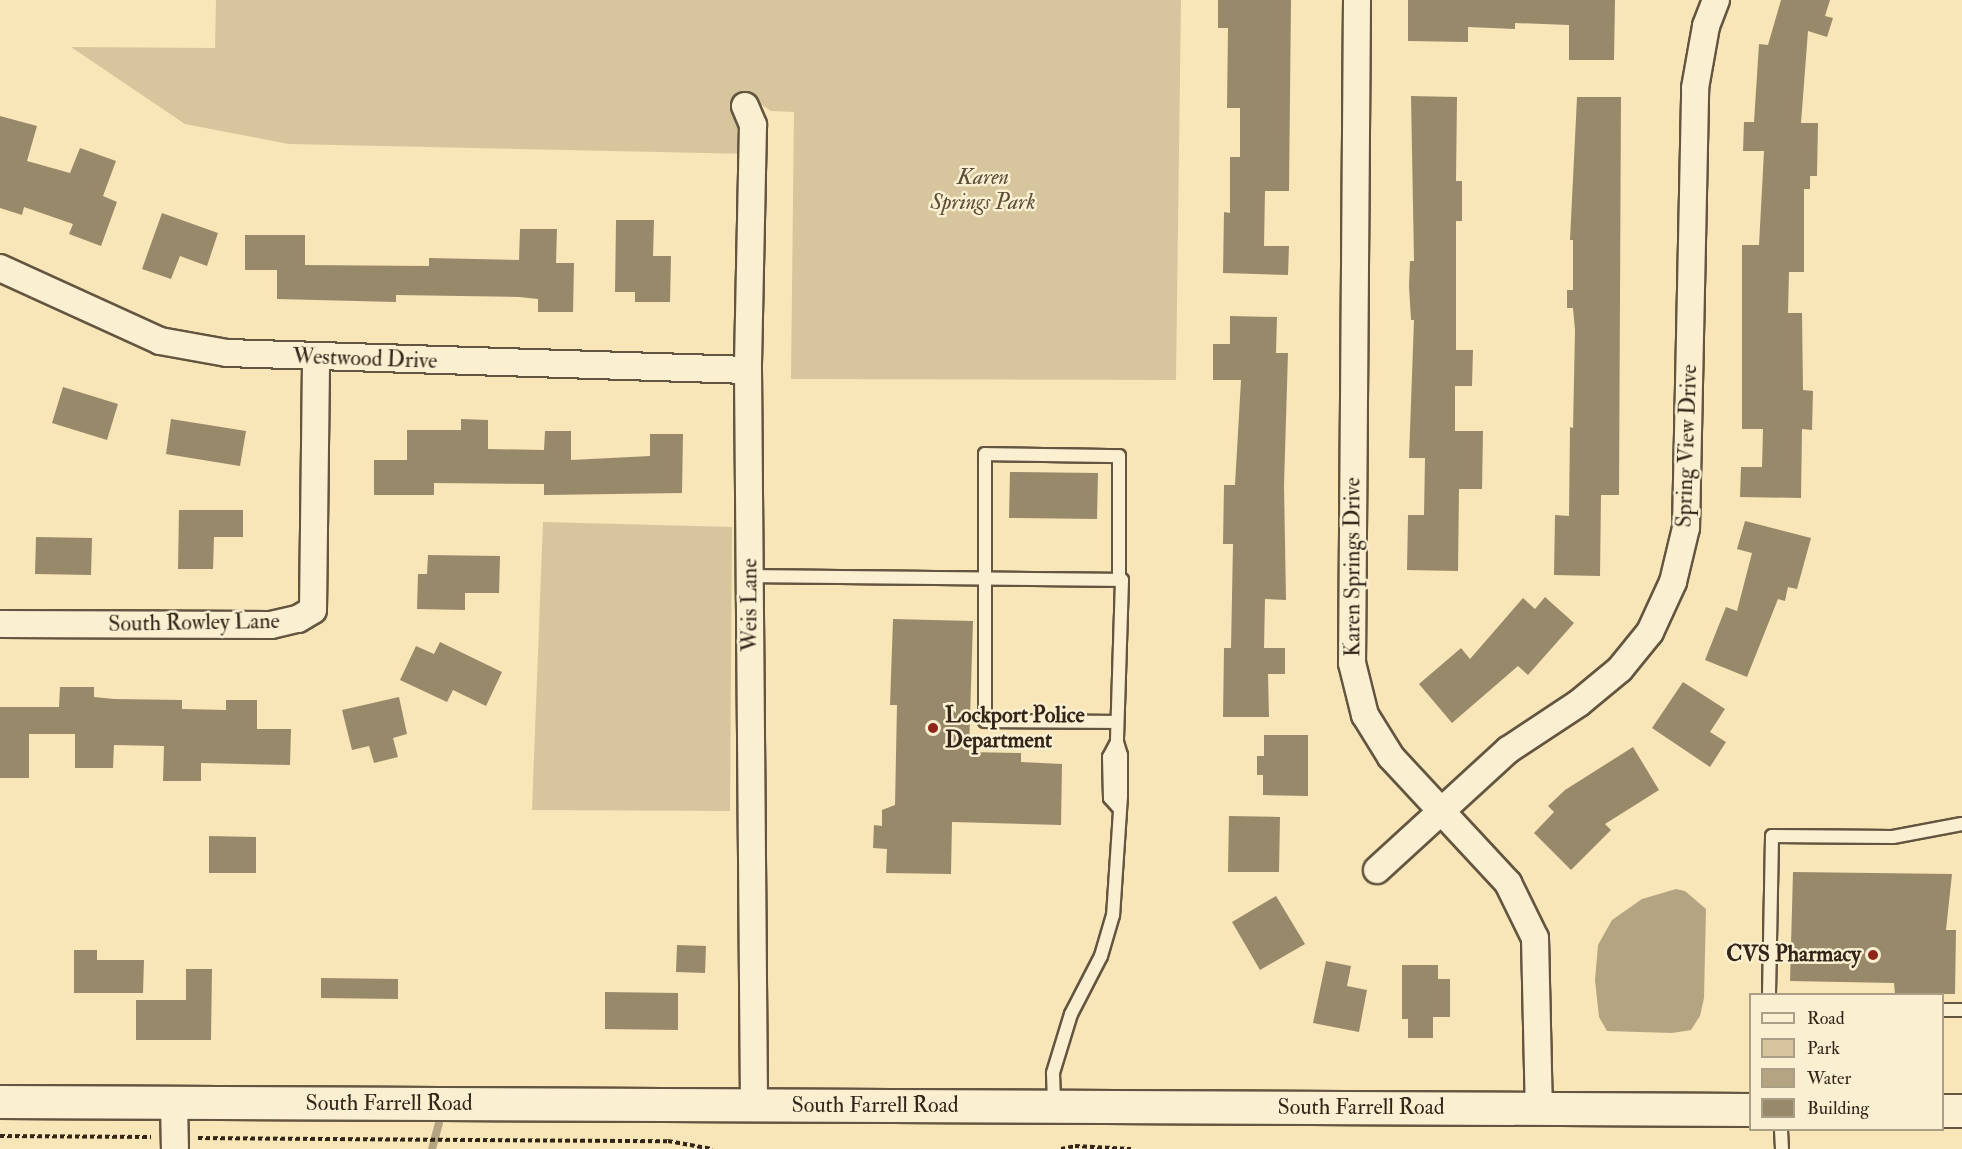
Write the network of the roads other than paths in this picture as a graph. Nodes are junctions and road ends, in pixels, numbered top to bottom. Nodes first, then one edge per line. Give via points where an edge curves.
1 (1358, 0) edge
2 (1716, 0) edge
3 (745, 106) dead end
4 (0, 268) edge
5 (316, 358) junction
6 (748, 370) junction
7 (750, 576) junction
8 (986, 578) junction
9 (1119, 579) junction
10 (0, 624) edge
11 (1117, 722) junction
12 (1439, 813) junction
13 (1962, 824) edge
14 (1377, 870) dead end
15 (1769, 993) edge
16 (1944, 1010) edge
17 (1962, 1010) edge
18 (0, 1102) edge
19 (174, 1103) junction
20 (754, 1106) junction
21 (1054, 1107) junction
22 (1539, 1109) junction
23 (1749, 1110) edge
24 (1944, 1111) edge
25 (1962, 1111) edge
26 (1782, 1131) edge
27 (175, 1143) edge
28 (1782, 1149) edge

1 - 12 street, Karen Springs Drive via 1352,663 1365,715 1391,757
2 - 12 street, Spring View Drive via 1706,26 1695,88 1686,528 1673,582 1650,632 1620,669 1580,703 1508,750
3 - 6 street, Weis Lane via 753,125
4 - 5 street, Westwood Drive via 160,340 227,353
5 - 6 street, Westwood Drive
5 - 10 street, South Rowley Lane via 313,610 298,619 272,625
6 - 7 street, Weis Lane
7 - 8 lane
7 - 20 street, Weis Lane
8 - 9 lane
8 - 9 lane via 985,454 1119,456
8 - 11 lane via 985,721
9 - 11 lane
11 - 21 lane via 1121,755 1113,915 1101,956 1071,1014 1053,1074
12 - 14 street, Spring View Drive
12 - 22 street, Karen Springs Drive via 1508,883 1535,938
13 - 15 lane via 1893,837 1772,836
16 - 17 lane
18 - 19 street, South Farrell Road
19 - 20 street, South Farrell Road
19 - 27 street
20 - 21 street, South Farrell Road
21 - 22 street, South Farrell Road
22 - 23 street, South Farrell Road
24 - 25 street
26 - 28 lane

